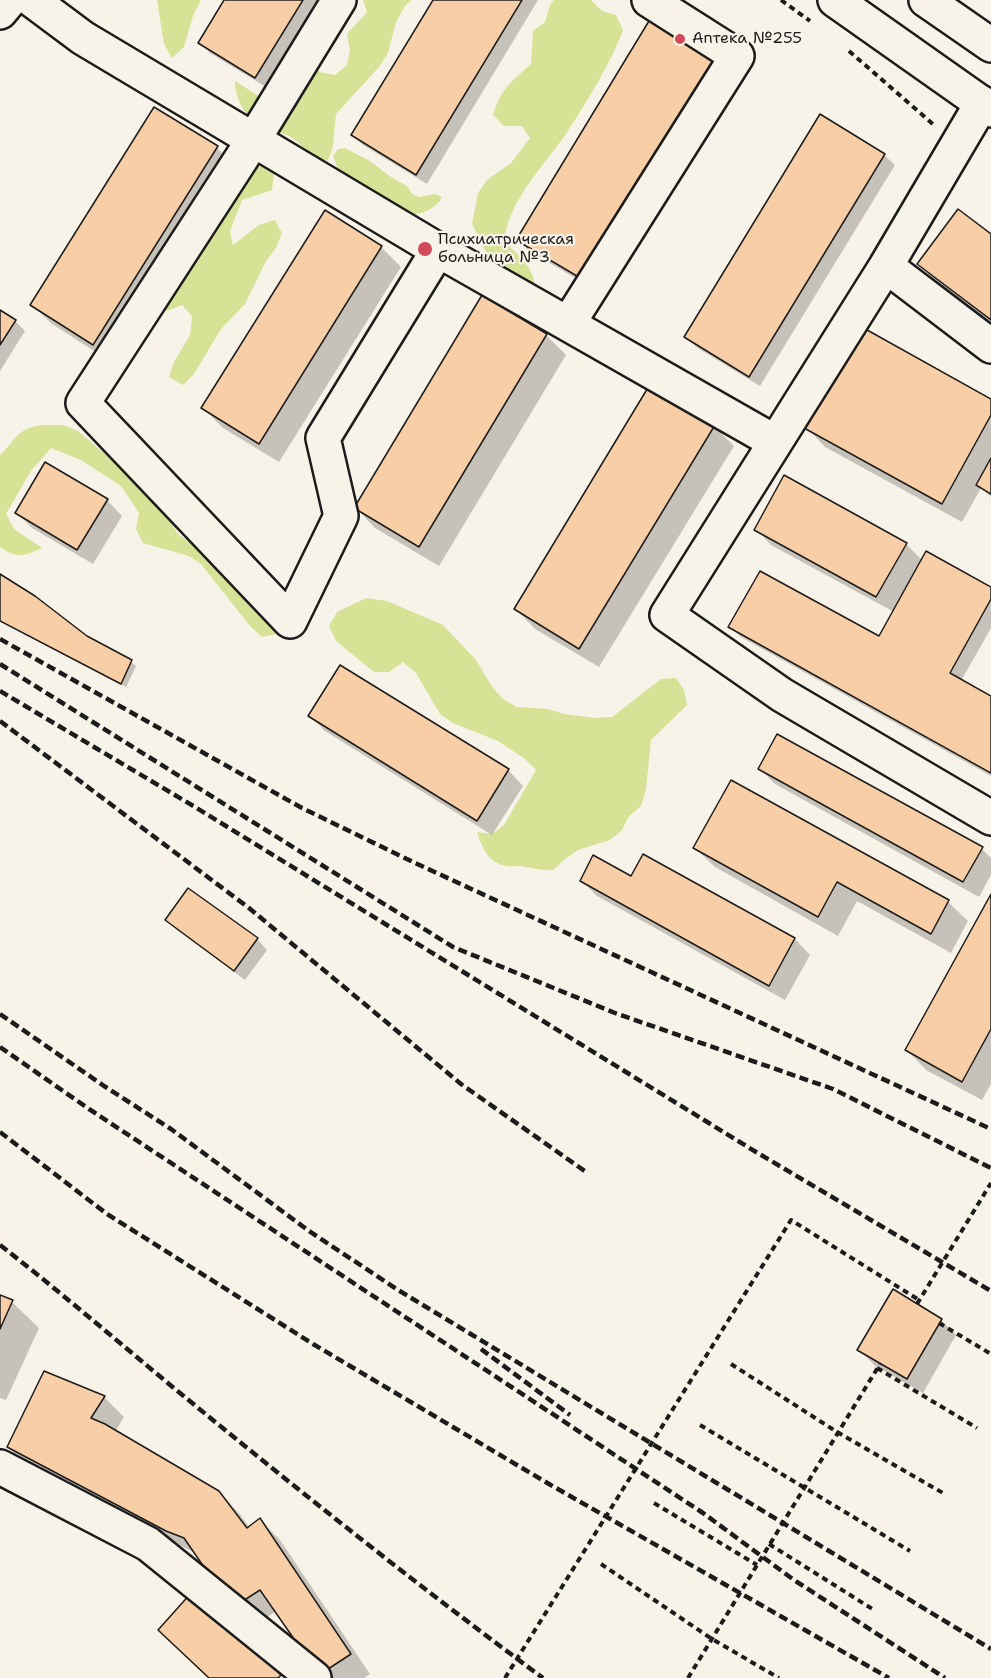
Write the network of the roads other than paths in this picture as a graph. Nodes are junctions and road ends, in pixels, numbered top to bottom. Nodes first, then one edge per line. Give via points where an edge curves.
1 (10, 0) edge
2 (32, 0) edge
3 (339, 0) edge
4 (649, 0) edge
5 (926, 0) edge
6 (0, 12) edge
7 (824, 12) edge
8 (991, 45) edge
9 (987, 107) edge
10 (254, 140) junction
11 (438, 250) junction
12 (886, 266) junction
13 (568, 324) junction
14 (991, 346) edge
15 (761, 434) dead end
16 (991, 818) edge
17 (0, 1467) edge
18 (314, 1678) edge

1 - 6 main road
2 - 10 main road via 83,38
3 - 10 main road
4 - 13 main road via 736,56
5 - 8 main road
7 - 9 main road
9 - 12 main road via 957,145
10 - 11 main road
10 - 11 main road via 83,403 290,621 341,516 323,438
11 - 13 main road
12 - 14 main road
12 - 16 main road via 667,615 782,694
13 - 15 main road
17 - 18 main road via 148,1544

